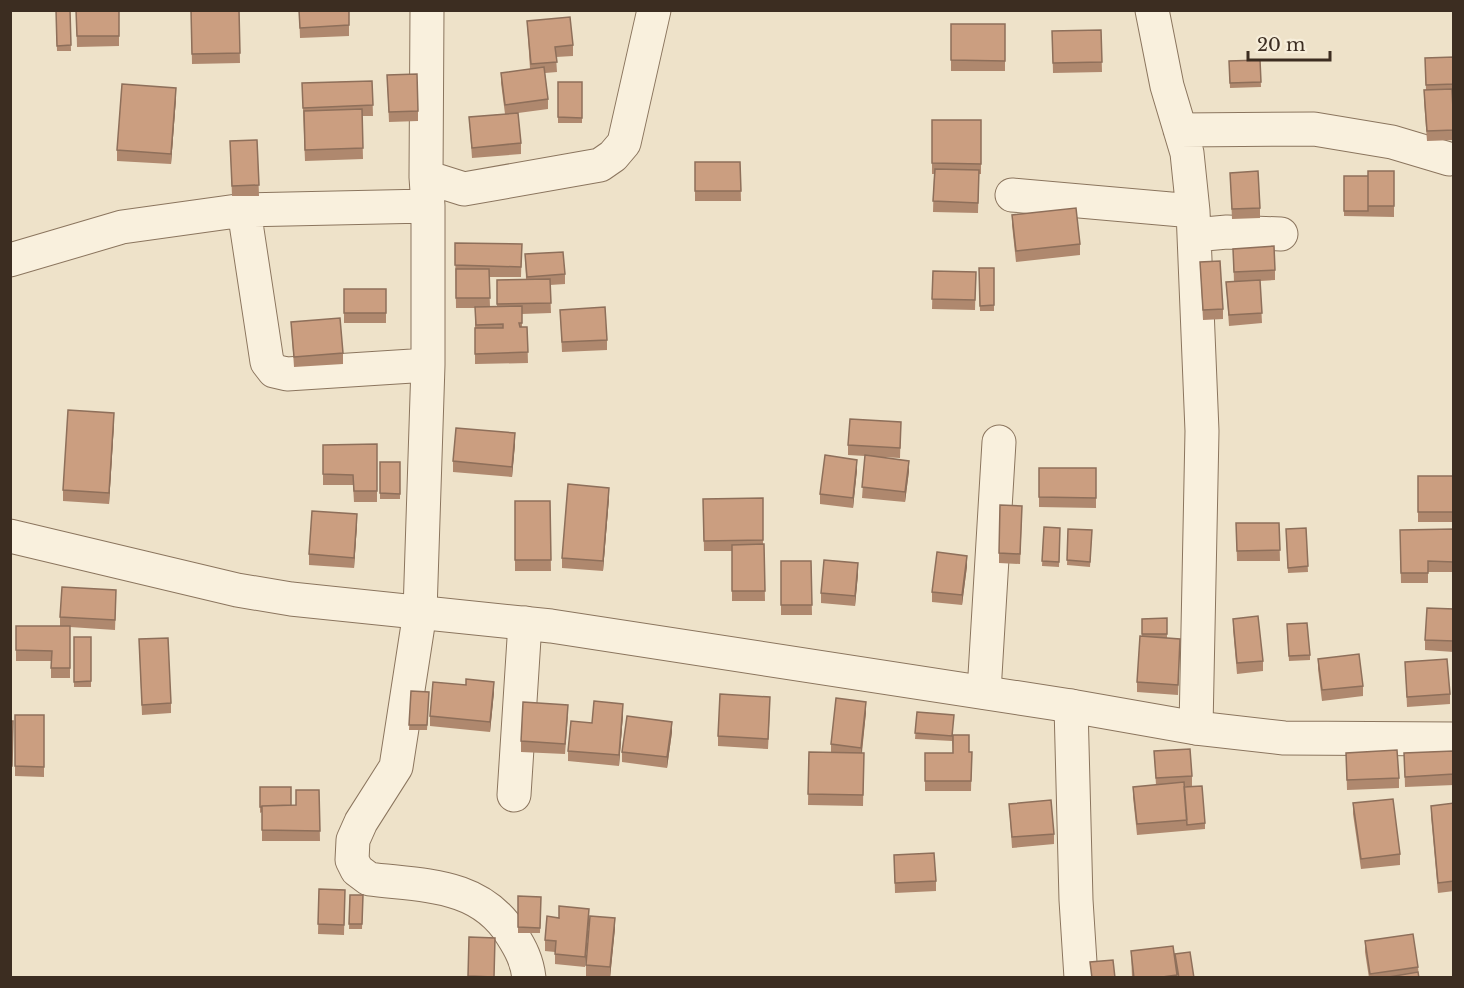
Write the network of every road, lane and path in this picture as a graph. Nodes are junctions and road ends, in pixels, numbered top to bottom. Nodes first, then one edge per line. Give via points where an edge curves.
1 (427, 10) edge
2 (654, 10) edge
3 (1152, 10) edge
4 (1180, 130) junction
5 (1449, 159) dead end
6 (427, 191) junction
7 (1012, 195) dead end
8 (244, 210) junction
9 (1193, 223) junction
10 (1281, 234) dead end
11 (10, 260) edge
12 (428, 365) junction
13 (999, 442) dead end
14 (10, 536) edge
15 (420, 612) junction
16 (525, 623) junction
17 (984, 692) junction
18 (1071, 706) junction
19 (1196, 728) junction
20 (1454, 739) edge
21 (514, 795) dead end
22 (529, 978) edge
23 (1081, 978) edge

1 - 6 street
2 - 6 street via 624,143 613,156 600,165 464,189
3 - 4 street
4 - 5 street via 1314,129 1392,142
4 - 9 street via 1187,153
6 - 8 street
6 - 12 street
7 - 9 street
8 - 11 street via 122,227
8 - 12 street via 267,362 274,371 287,374
9 - 10 street via 1227,232
9 - 19 street via 1202,431
12 - 15 street
13 - 17 street
14 - 15 street via 237,590
15 - 16 street
15 - 22 street via 396,767 361,822 353,840 352,860 369,879 466,894 488,906 521,949
16 - 17 street
16 - 21 street
17 - 18 street
18 - 19 street
18 - 23 street
19 - 20 street via 1284,738

